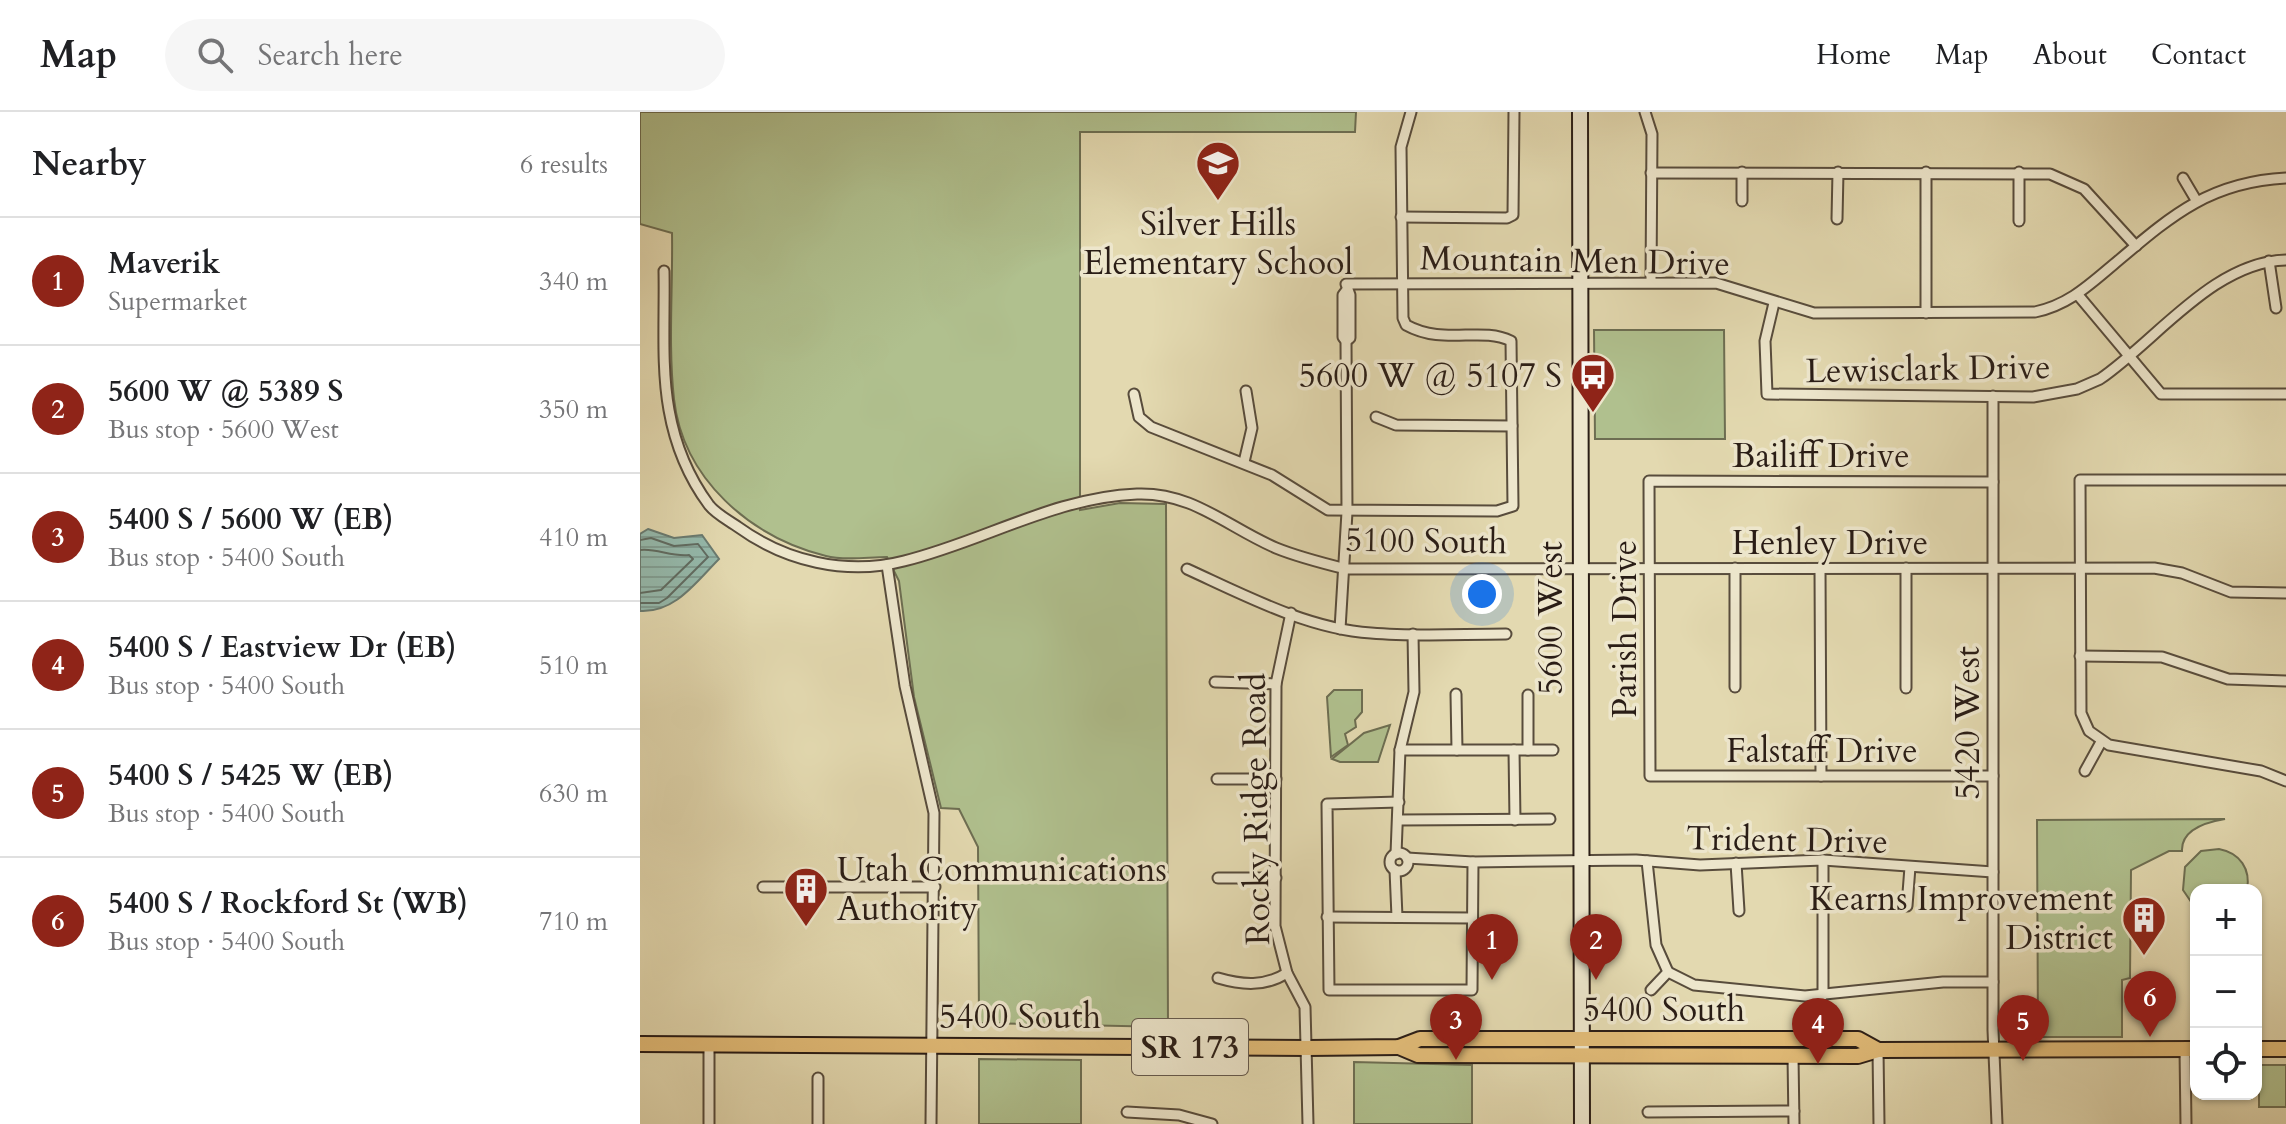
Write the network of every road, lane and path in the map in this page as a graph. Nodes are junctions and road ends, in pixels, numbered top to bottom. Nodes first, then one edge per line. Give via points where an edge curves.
1 (1411, 112) edge
2 (1514, 112) edge
3 (1580, 112) edge
4 (1645, 112) edge
5 (1742, 172) junction
6 (1838, 172) junction
7 (1926, 172) junction
8 (2019, 172) junction
9 (1651, 173) junction
10 (2183, 178) dead end
11 (2286, 178) edge
12 (2196, 200) junction
13 (1742, 201) dead end
14 (1401, 217) junction
15 (1837, 219) dead end
16 (2019, 221) dead end
17 (2136, 246) junction
18 (2286, 260) edge
19 (2269, 261) junction
20 (664, 271) dead end
21 (1401, 282) junction
22 (1651, 282) junction
23 (1580, 283) junction
24 (2078, 295) junction
25 (1774, 303) junction
26 (2276, 308) dead end
27 (1926, 313) junction
28 (2130, 356) junction
29 (1246, 391) dead end
30 (1134, 394) dead end
31 (2286, 394) edge
32 (1993, 396) junction
33 (1376, 417) dead end
34 (1512, 426) junction
35 (1244, 462) junction
36 (2286, 480) edge
37 (1649, 481) joint
38 (1993, 482) junction
39 (1347, 512) junction
40 (887, 565) junction
41 (1580, 567) junction
42 (1650, 567) junction
43 (1735, 568) junction
44 (1820, 568) junction
45 (1906, 568) junction
46 (1993, 568) junction
47 (2079, 568) junction
48 (1187, 569) dead end
49 (1346, 569) junction
50 (2286, 593) edge
51 (1291, 613) junction
52 (1340, 629) junction
53 (1413, 634) junction
54 (1506, 634) dead end
55 (2080, 656) junction
56 (2286, 681) edge
57 (1215, 682) dead end
58 (1276, 684) junction
59 (1735, 687) dead end
60 (1906, 688) dead end
61 (1456, 694) dead end
62 (1528, 695) dead end
63 (2101, 742) junction
64 (1400, 750) junction
65 (1457, 750) junction
66 (1514, 750) junction
67 (1528, 750) junction
68 (1553, 750) dead end
69 (2085, 771) dead end
70 (1650, 776) joint
71 (1821, 776) junction
72 (1993, 776) junction
73 (1217, 779) dead end
74 (1276, 779) junction
75 (2286, 781) edge
76 (1399, 802) junction
77 (1550, 819) dead end
78 (1399, 820) junction
79 (1515, 820) junction
80 (1823, 860) junction
81 (1581, 861) junction
82 (1647, 861) junction
83 (1402, 862) junction
84 (1473, 862) junction
85 (1736, 863) junction
86 (1910, 867) junction
87 (1993, 872) junction
88 (1218, 878) dead end
89 (1276, 878) junction
90 (763, 887) dead end
91 (935, 887) junction
92 (1907, 906) dead end
93 (1739, 911) dead end
94 (1327, 917) junction
95 (1397, 917) junction
96 (1472, 918) junction
97 (1668, 972) junction
98 (1287, 973) junction
99 (1218, 978) dead end
100 (1993, 982) junction
101 (1651, 990) dead end
102 (1823, 995) junction
103 (1581, 1039) junction
104 (640, 1044) edge
105 (709, 1044) junction
106 (931, 1046) junction
107 (1399, 1047) junction
108 (1308, 1048) junction
109 (1995, 1049) junction
110 (2190, 1049) edge
111 (2262, 1049) edge
112 (2286, 1049) edge
113 (1878, 1050) junction
114 (1582, 1056) junction
115 (1793, 1056) junction
116 (2190, 1064) edge
117 (818, 1078) dead end
118 (1794, 1111) junction
119 (1127, 1112) dead end
120 (1648, 1112) dead end
121 (709, 1124) edge
122 (818, 1124) edge
123 (931, 1124) edge
124 (1212, 1124) edge
125 (1308, 1124) edge
126 (1582, 1124) edge
127 (1794, 1124) edge
128 (1879, 1124) edge
129 (1997, 1124) edge
130 (2186, 1124) edge

1 - 14 street via 1401,147
2 - 14 street via 1513,215
3 - 23 main road, 5600 West
4 - 9 street via 1652,134
5 - 6 street
5 - 9 street
5 - 13 street
6 - 7 street
6 - 15 street
7 - 8 street
7 - 27 street
8 - 16 street
8 - 17 street via 2050,174 2075,183
9 - 22 street
10 - 12 street
11 - 12 street, Mountain Men Drive via 2237,184
12 - 17 street, Mountain Men Drive
14 - 21 street
17 - 24 street, Mountain Men Drive
18 - 19 street, Lewisclark Drive
19 - 26 street
19 - 28 street, Lewisclark Drive via 2230,274
20 - 40 street, 5100 South via 669,410 685,467 711,508 765,547 799,559
21 - 23 street, Mountain Men Drive
21 - 34 street via 1403,318 1419,332 1511,341
21 - 39 street, Mountain Men Drive via 1346,287 1343,295
22 - 23 street, Mountain Men Drive
22 - 25 street, Mountain Men Drive via 1716,283
23 - 41 main road, 5600 West
24 - 27 street, Mountain Men Drive via 2035,312
24 - 28 street
25 - 27 street, Mountain Men Drive via 1814,313
25 - 32 street, Lewisclark Drive via 1765,341 1767,394
28 - 31 street via 2161,394
28 - 32 street, Lewisclark Drive via 2077,389 2033,397
29 - 35 street via 1252,428
30 - 35 street via 1139,417 1151,427
32 - 38 street, 5420 West
33 - 34 street via 1396,425
34 - 39 street via 1513,506 1497,511
35 - 39 street via 1313,503
36 - 47 street via 2080,480
37 - 38 street, Bailiff Drive
37 - 42 street, Parish Drive
38 - 46 street, 5420 West
39 - 49 street
40 - 49 street, 5100 South via 1054,509 1139,494 1197,503 1274,547
40 - 91 street via 905,686 932,799
41 - 42 street, Henley Drive
41 - 49 street, 5100 South
41 - 81 main road, 5600 West
42 - 43 street, Henley Drive
42 - 70 street, Parish Drive
43 - 44 street, Henley Drive
43 - 59 street
44 - 45 street, Henley Drive
44 - 71 street
45 - 46 street, Henley Drive
45 - 60 street
46 - 47 street, Henley Drive
46 - 72 street, 5420 West
47 - 50 street, Henley Drive via 2168,570 2231,592
47 - 55 street
48 - 51 street
49 - 52 street
51 - 52 street
51 - 58 street, Rocky Ridge Road
52 - 53 street
53 - 54 street
53 - 64 street via 1414,692
55 - 56 street via 2162,657 2228,679
55 - 63 street via 2081,713
57 - 58 street
58 - 74 street, Rocky Ridge Road
61 - 65 street
62 - 67 street
63 - 69 street
63 - 75 street via 2261,771
64 - 65 street
64 - 76 street
65 - 66 street
66 - 67 street
66 - 79 street
67 - 68 street
70 - 71 street, Falstaff Drive
71 - 72 street, Falstaff Drive
72 - 87 street, 5420 West
73 - 74 street
74 - 89 street, Rocky Ridge Road
76 - 78 street
76 - 94 street via 1327,804
77 - 79 street
78 - 79 street
78 - 83 street
80 - 85 street, Trident Drive
80 - 86 street, Trident Drive
80 - 102 street
81 - 82 street, Trident Drive
81 - 84 street, Trident Drive
81 - 103 main road, 5600 West
82 - 85 street, Trident Drive
82 - 97 street via 1656,945
83 - 84 street, Trident Drive
83 - 95 street
84 - 96 street
85 - 93 street
86 - 87 street, Trident Drive
86 - 92 street
87 - 100 street, 5420 West
88 - 89 street
89 - 98 street, Rocky Ridge Road via 1275,926
90 - 91 street
91 - 106 street
94 - 95 street
94 - 96 street via 1329,990 1472,990
95 - 96 street
97 - 101 street
97 - 102 street via 1694,985
98 - 99 street via 1257,983
98 - 108 street, Rocky Ridge Road via 1305,1007
100 - 102 street
100 - 109 street, 5420 West
103 - 107 main road, 5400 South / SR 173 via 1420,1039
103 - 113 main road, 5400 South / SR 173 via 1858,1039
103 - 114 main road, 5600 West
104 - 105 main road, 5400 South / SR 173
105 - 106 main road, 5400 South / SR 173
105 - 121 street
106 - 108 main road, 5400 South / SR 173
106 - 123 street
107 - 108 main road, 5400 South / SR 173
107 - 114 main road, 5400 South / SR 173 via 1418,1055
108 - 125 street, Rocky Ridge Road
109 - 110 main road, 5400 South / SR 173
109 - 113 main road, 5400 South / SR 173
109 - 129 street, 5420 West
111 - 112 main road
113 - 115 main road, 5400 South / SR 173 via 1858,1056
113 - 128 street
114 - 115 main road, 5400 South / SR 173
114 - 126 main road, 5600 West
115 - 118 street
116 - 130 street
117 - 122 street
118 - 120 street
118 - 127 street
119 - 124 street via 1179,1115

